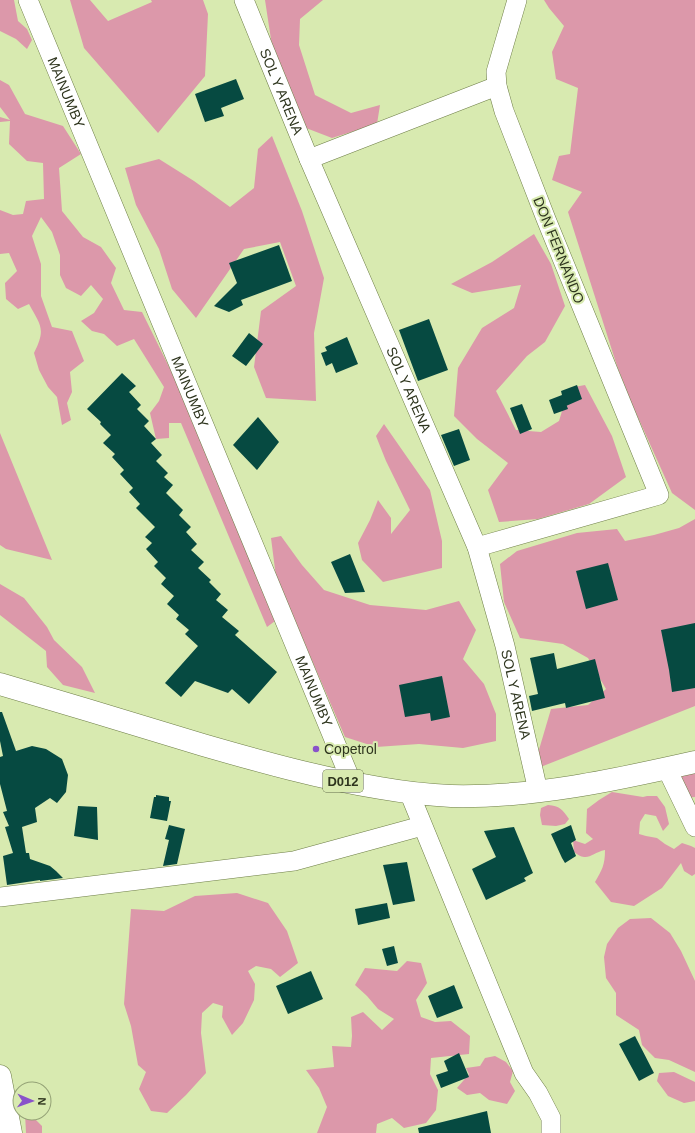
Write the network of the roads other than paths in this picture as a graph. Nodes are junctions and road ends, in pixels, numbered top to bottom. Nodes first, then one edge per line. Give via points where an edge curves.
1 (28, 0) edge
2 (244, 0) edge
3 (517, 0) edge
4 (497, 86) junction
5 (309, 159) junction
6 (477, 547) junction
7 (0, 684) edge
8 (695, 762) edge
9 (667, 768) junction
10 (352, 783) junction
11 (538, 791) junction
12 (408, 792) junction
13 (422, 826) junction
14 (695, 827) edge
15 (0, 897) edge
16 (0, 1076) edge
17 (11, 1133) edge
18 (551, 1133) edge

1 - 10 street, MAINUMBY
2 - 5 street, SOL Y ARENA
3 - 4 street, DON FERNANDO via 496,72
4 - 5 street
4 - 6 street, DON FERNANDO via 543,212 659,495
5 - 6 street, SOL Y ARENA
6 - 11 street, SOL Y ARENA via 505,646
7 - 10 main road, D012 via 278,766
8 - 9 main road, D012
9 - 11 main road, D012 via 603,782
9 - 14 street
10 - 12 main road, D012
11 - 12 main road, D012 via 492,796
12 - 13 street
13 - 15 street via 294,861
13 - 18 street via 524,1073 551,1118
16 - 17 main road

